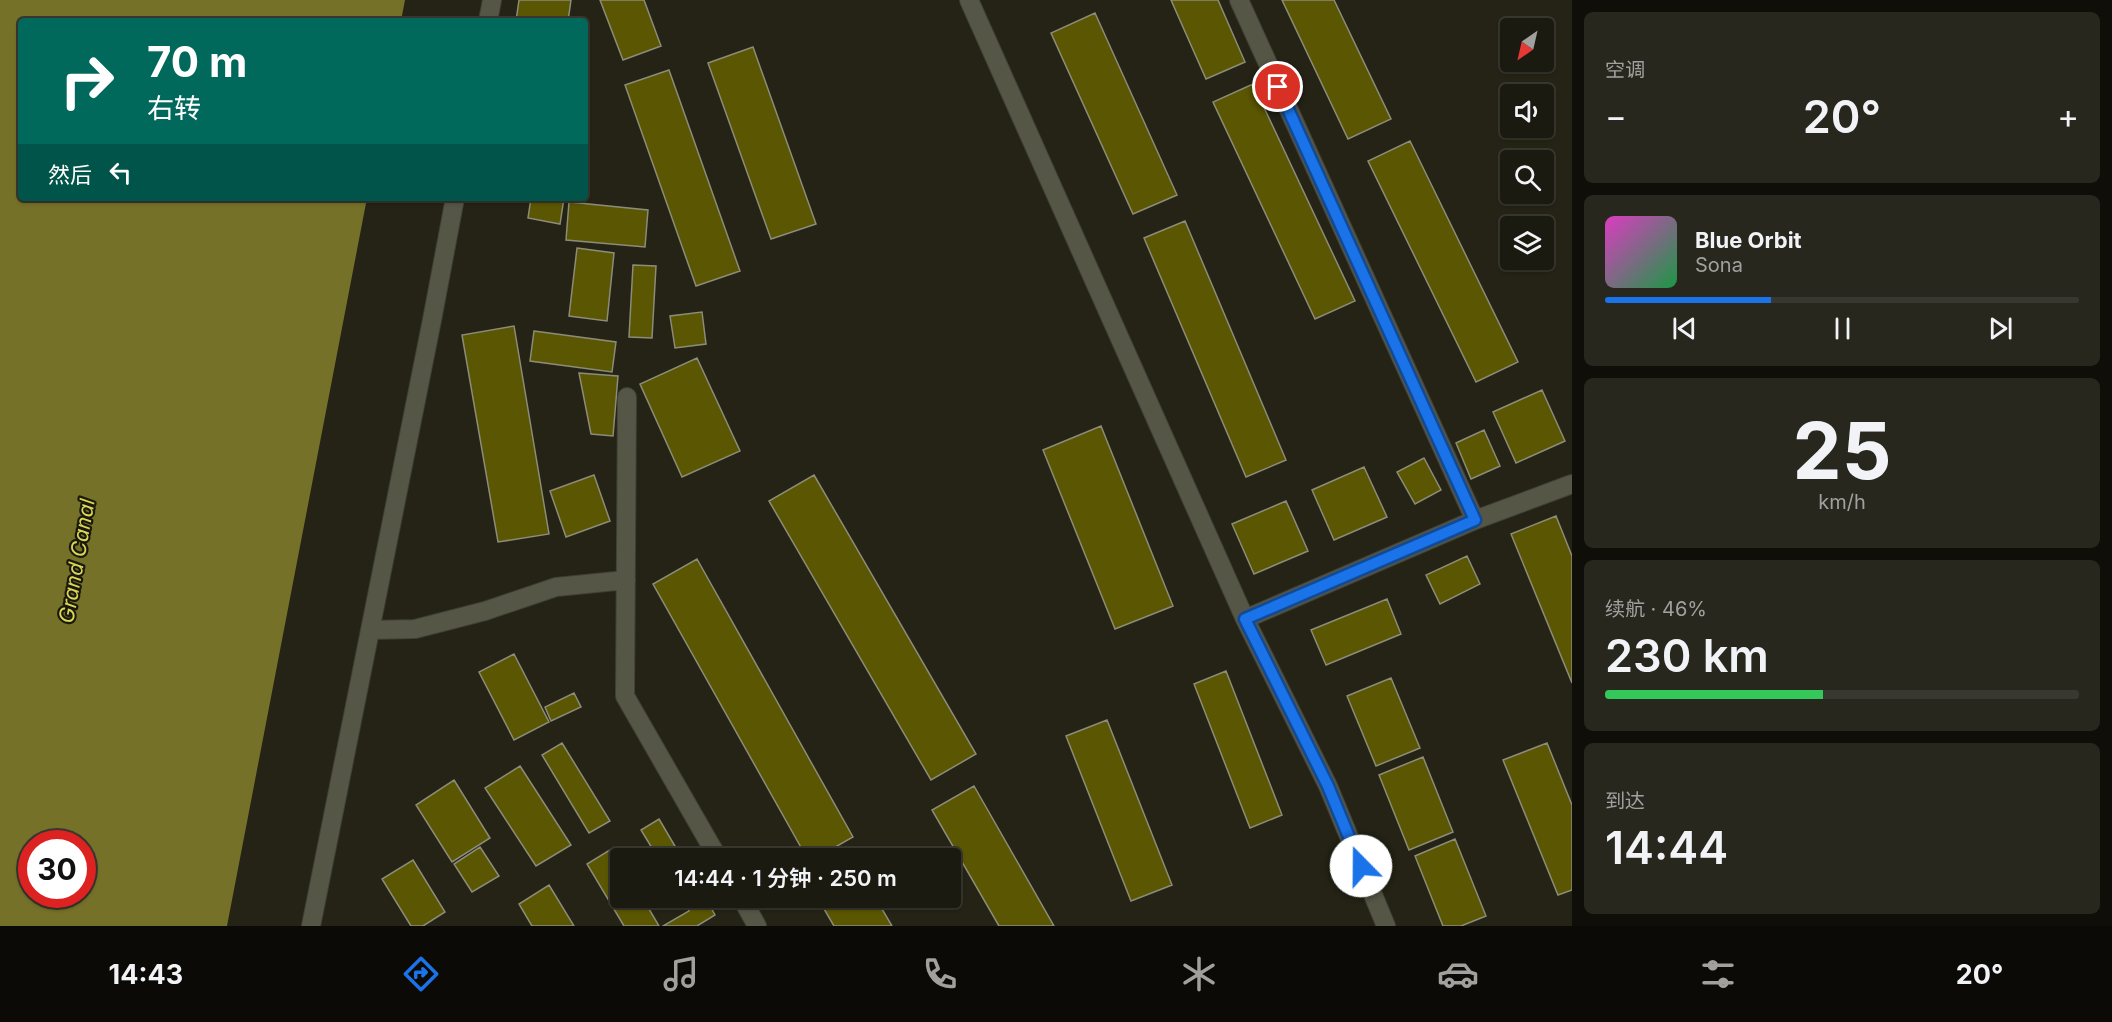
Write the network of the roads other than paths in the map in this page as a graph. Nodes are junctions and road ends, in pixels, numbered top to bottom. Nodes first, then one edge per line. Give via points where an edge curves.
1 (492, 0) edge
2 (969, 0) edge
3 (1239, 0) edge
4 (489, 18) edge
5 (454, 201) edge
6 (627, 397) dead end
7 (1572, 484) edge
8 (1475, 520) junction
9 (626, 580) junction
10 (1245, 619) junction
11 (370, 630) junction
12 (712, 848) edge
13 (747, 908) edge
14 (311, 926) edge
15 (757, 926) edge
16 (1386, 926) edge

1 - 4 street
2 - 10 street
3 - 8 street
5 - 11 street
6 - 9 street
7 - 8 street
8 - 10 street
9 - 11 street via 556,587 485,611 415,628
9 - 12 street via 625,696
10 - 16 street via 1328,786
11 - 14 street
13 - 15 street

